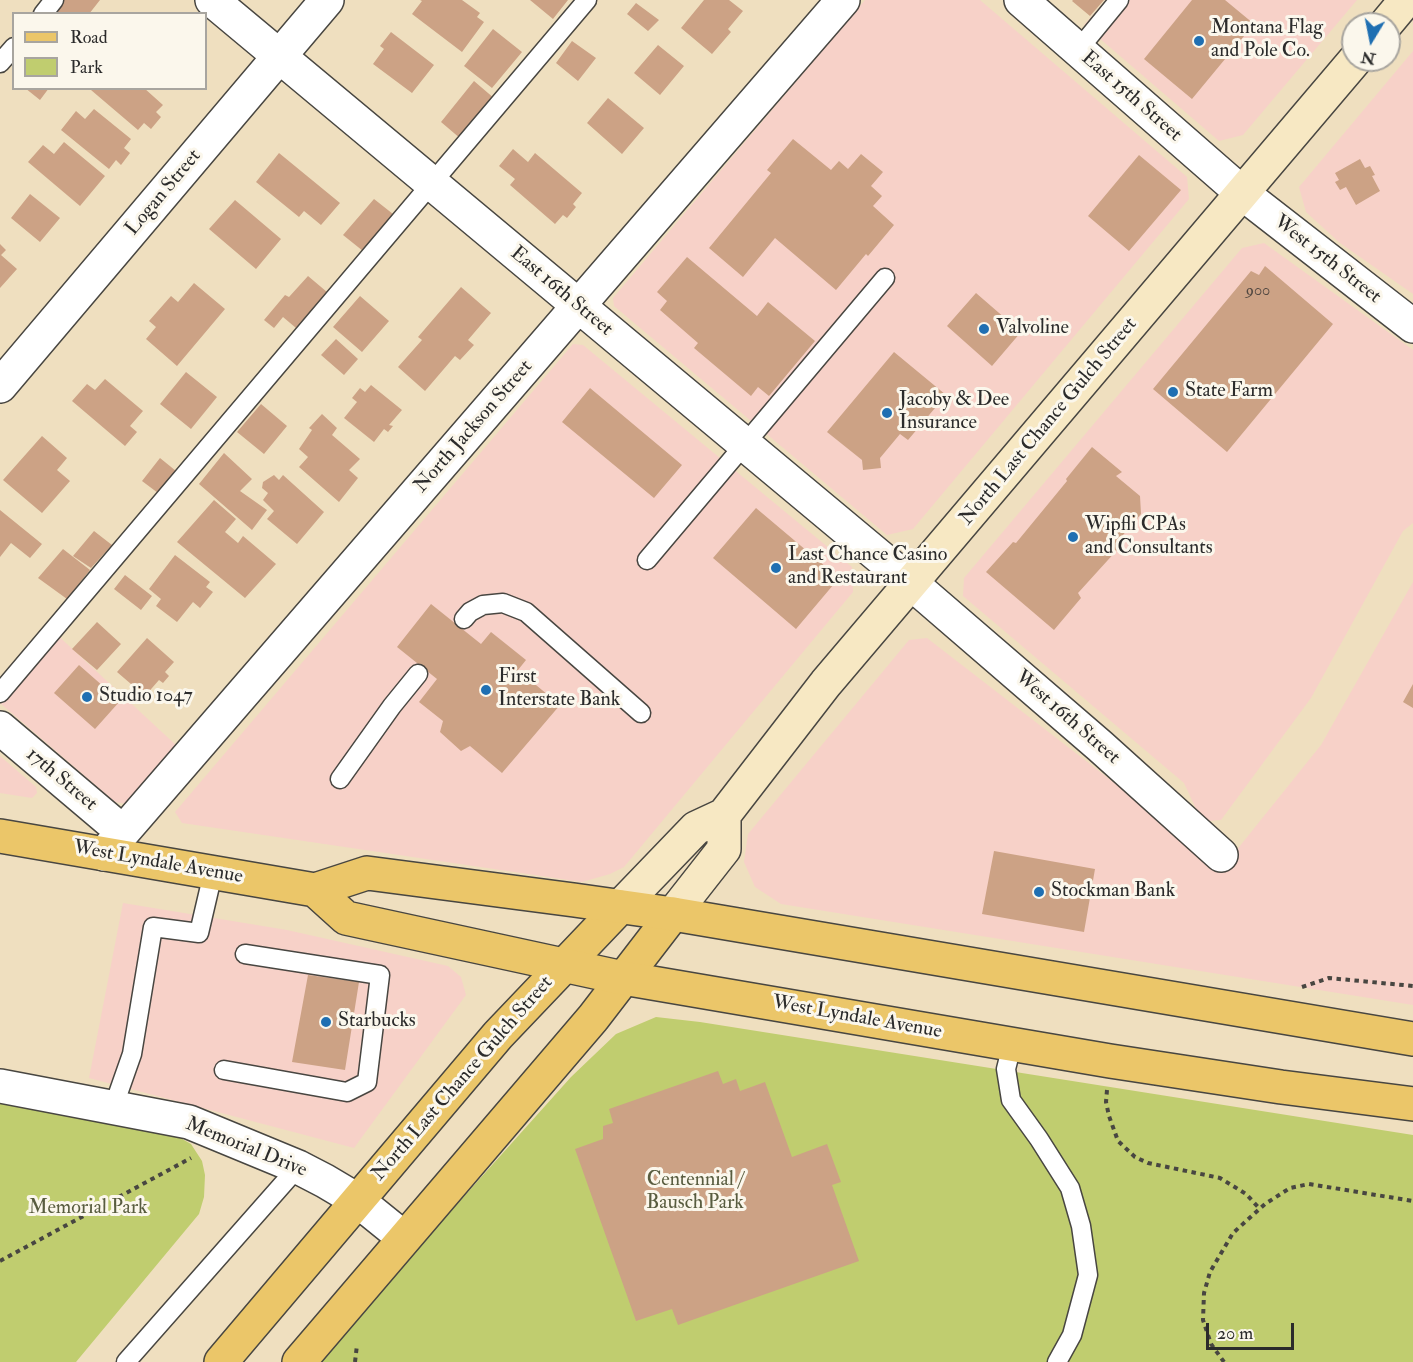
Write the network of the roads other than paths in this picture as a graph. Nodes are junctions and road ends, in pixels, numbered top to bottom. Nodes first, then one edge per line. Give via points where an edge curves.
1 (54, 0) edge
2 (212, 0) edge
3 (327, 0) edge
4 (587, 0) edge
5 (843, 0) edge
6 (1021, 0) edge
7 (1119, 0) edge
8 (1406, 0) edge
9 (45, 12) edge
10 (1396, 12) edge
11 (12, 49) edge
12 (1078, 50) junction
13 (280, 57) junction
14 (0, 63) edge
15 (1345, 72) edge
16 (431, 184) junction
17 (1242, 193) junction
18 (885, 278) dead end
19 (579, 307) junction
20 (1413, 326) edge
21 (0, 386) edge
22 (744, 445) junction
23 (647, 560) dead end
24 (911, 583) junction
25 (464, 619) dead end
26 (418, 674) dead end
27 (0, 693) edge
28 (641, 713) dead end
29 (0, 728) edge
30 (340, 779) dead end
31 (724, 815) junction
32 (0, 836) edge
33 (113, 843) junction
34 (1221, 855) dead end
35 (213, 873) junction
36 (315, 890) junction
37 (620, 907) junction
38 (673, 914) junction
39 (245, 954) dead end
40 (563, 966) junction
41 (623, 978) junction
42 (1413, 1039) edge
43 (1012, 1045) junction
44 (224, 1070) dead end
45 (0, 1086) edge
46 (1413, 1104) edge
47 (113, 1108) junction
48 (298, 1167) junction
49 (357, 1200) junction
50 (404, 1238) junction
51 (126, 1362) edge
52 (221, 1362) edge
53 (299, 1362) edge
54 (1058, 1362) edge

1 - 9 lane
2 - 13 street, East 16th Street
3 - 13 street, Logan Street
4 - 16 lane
5 - 19 street, North Jackson Street
6 - 12 street, East 15th Street
7 - 12 lane
8 - 10 main road
11 - 14 lane
12 - 17 street, East 15th Street
13 - 16 street, East 16th Street
13 - 21 street, Logan Street
15 - 17 main road, North Last Chance Gulch Street
16 - 19 street, East 16th Street
16 - 27 lane
17 - 20 street, West 15th Street
17 - 24 main road, North Last Chance Gulch Street
18 - 22 lane
19 - 22 street, East 16th Street
19 - 33 street, North Jackson Street
22 - 23 lane
22 - 24 street, East 16th Street
24 - 31 main road, North Last Chance Gulch Street
24 - 34 street, West 16th Street
25 - 28 lane via 483,605 503,603 526,612
26 - 30 lane
29 - 33 street, 17th Street
31 - 37 main road, North Last Chance Gulch Street via 696,828
31 - 38 main road via 724,849
32 - 33 main road, West Lyndale Avenue
33 - 35 main road, West Lyndale Avenue
35 - 36 main road, West Lyndale Avenue
35 - 47 lane via 200,933 153,927 132,1054
36 - 37 main road, West Lyndale Avenue via 367,873
36 - 40 main road, West Lyndale Avenue via 346,918
37 - 38 main road, West Lyndale Avenue
37 - 40 main road, North Last Chance Gulch Street
38 - 41 main road
38 - 42 main road, West Lyndale Avenue
39 - 44 lane via 380,975 367,1082 347,1092
40 - 41 main road, West Lyndale Avenue
40 - 49 main road, North Last Chance Gulch Street via 498,1035
41 - 43 main road, West Lyndale Avenue
41 - 50 main road
43 - 46 main road, West Lyndale Avenue
43 - 54 lane via 1006,1069 1011,1100 1070,1188 1081,1226 1088,1275 1072,1335
45 - 47 street, Memorial Drive
47 - 48 street, Memorial Drive via 189,1122
48 - 49 street, Memorial Drive
48 - 51 lane
49 - 50 street, Memorial Drive
49 - 52 main road, North Last Chance Gulch Street
50 - 53 main road

